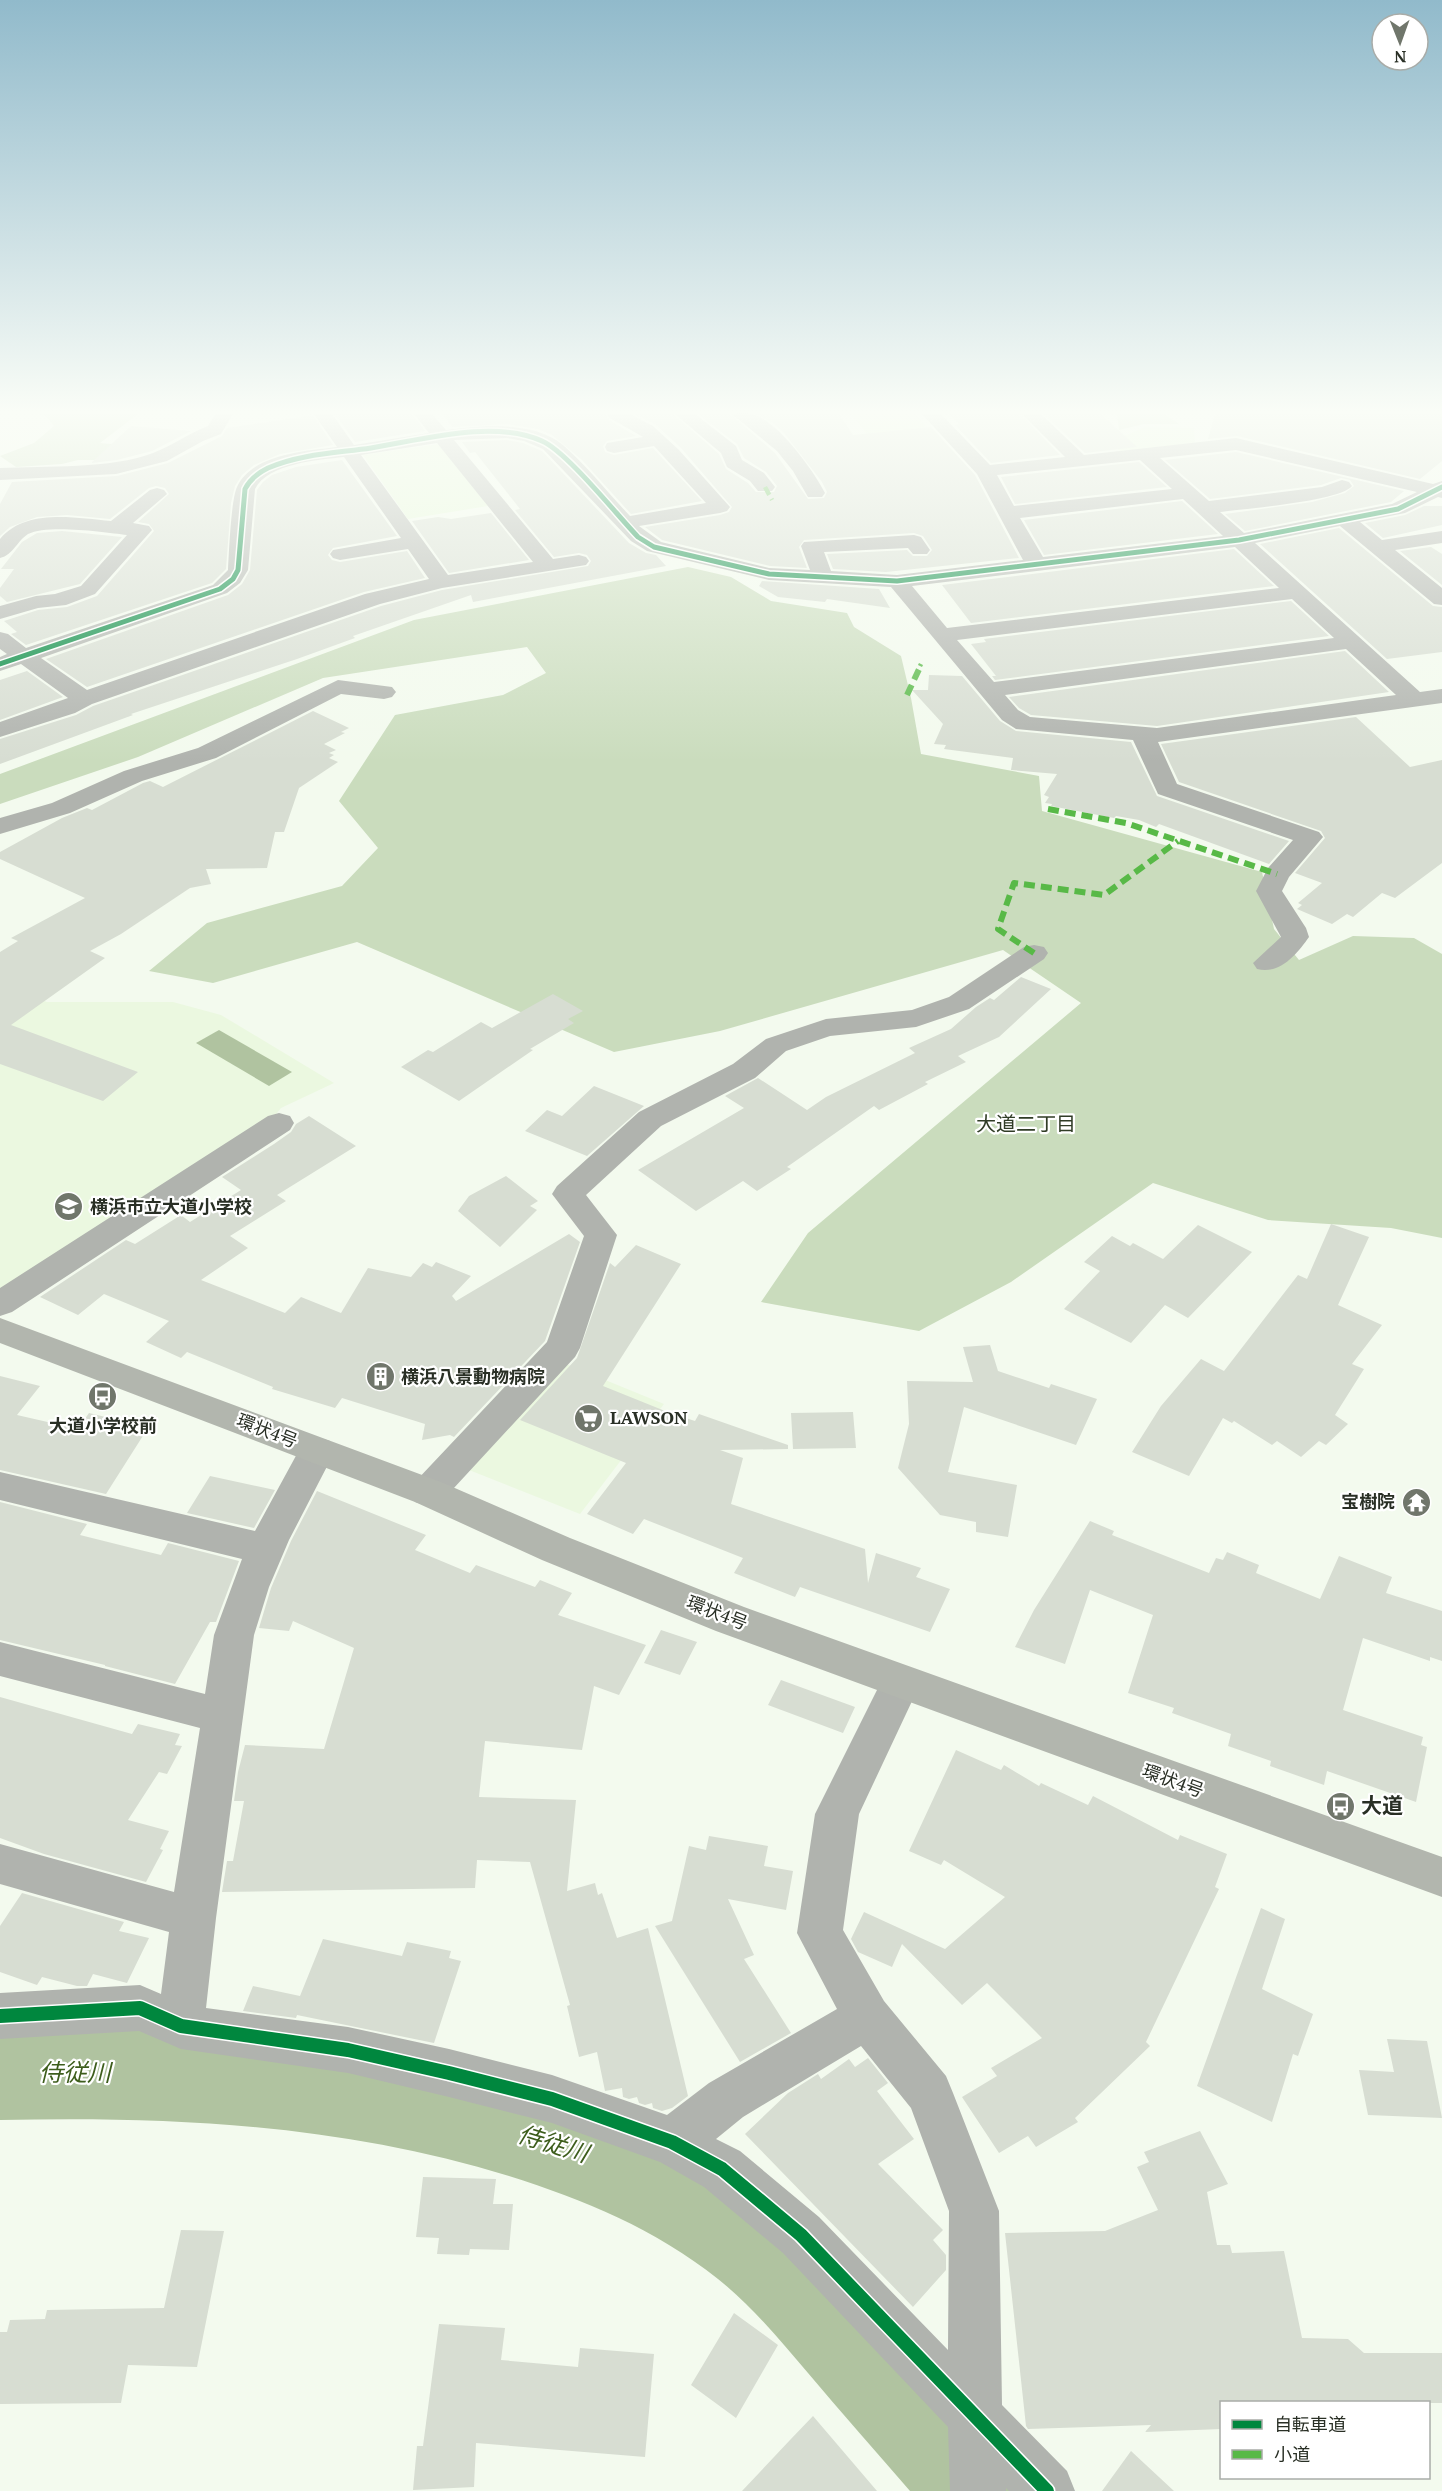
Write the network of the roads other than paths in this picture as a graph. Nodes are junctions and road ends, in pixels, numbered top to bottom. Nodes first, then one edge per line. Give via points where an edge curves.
1 (22, 530) edge
2 (142, 530) edge
3 (241, 530) edge
4 (405, 530) edge
5 (519, 530) edge
6 (632, 530) edge
7 (1017, 530) edge
8 (1228, 530) edge
9 (1294, 530) edge
10 (1357, 530) edge
11 (1442, 537) edge
12 (1239, 540) junction
13 (413, 542) junction
14 (1377, 547) junction
15 (920, 550) dead end
16 (0, 552) edge
17 (340, 554) dead end
18 (579, 561) dead end
19 (1036, 564) junction
20 (547, 565) junction
21 (823, 577) junction
22 (897, 581) junction
23 (442, 582) junction
24 (1296, 592) junction
25 (1442, 599) edge
26 (0, 613) edge
27 (941, 635) junction
28 (0, 639) edge
29 (1351, 642) junction
30 (24, 656) junction
31 (0, 664) edge
32 (988, 690) junction
33 (384, 692) dead end
34 (1442, 696) edge
35 (84, 699) junction
36 (1414, 699) junction
37 (0, 730) edge
38 (1142, 734) junction
39 (0, 825) edge
40 (1034, 953) dead end
41 (1267, 963) dead end
42 (279, 1124) dead end
43 (0, 1304) edge
44 (0, 1330) edge
45 (317, 1450) junction
46 (0, 1486) edge
47 (428, 1492) junction
48 (266, 1549) junction
49 (0, 1659) edge
50 (901, 1682) junction
51 (221, 1716) junction
52 (0, 1864) edge
53 (1442, 1877) edge
54 (193, 1918) junction
55 (0, 2016) edge
56 (867, 2017) junction
57 (181, 2026) junction
58 (672, 2142) junction
59 (977, 2452) edge
60 (1047, 2491) edge

1 - 16 street
2 - 26 street via 88,590
3 - 30 street via 237,570 233,579 220,589
4 - 13 street
5 - 20 street
6 - 21 street via 644,542 667,551 769,574
7 - 19 street
8 - 12 street
9 - 12 street
10 - 14 street
11 - 14 street
12 - 19 street
12 - 24 street
13 - 17 street
13 - 23 street
14 - 25 street
15 - 21 street via 914,541 812,546
18 - 20 street
19 - 22 street
20 - 23 street
21 - 22 street
22 - 27 street
23 - 35 street via 373,598
24 - 27 street
24 - 29 street
27 - 32 street
28 - 30 street
29 - 32 street
29 - 36 street
30 - 31 street
30 - 35 street
32 - 38 street via 1010,715 1024,724
33 - 39 street via 338,687 207,753 133,776 61,808
34 - 36 street
35 - 37 street
36 - 38 street
38 - 41 street via 1167,789 1310,837 1277,874 1269,891 1294,937
40 - 47 street via 959,1004 916,1018 826,1028 776,1045 744,1071 650,1119 568,1194 601,1235 563,1348
42 - 43 street
44 - 45 main road, 環状4号
45 - 47 main road, 環状4号
45 - 48 street via 279,1517
46 - 48 street
47 - 50 main road, 環状4号 via 556,1549
48 - 51 street via 242,1605
49 - 51 street
50 - 53 main road, 環状4号
50 - 56 street via 837,1814 820,1934
51 - 54 street
52 - 54 street
54 - 57 street
55 - 57 street via 140,2008
56 - 58 street via 726,2100
56 - 59 street via 929,2093 974,2211
57 - 58 street via 348,2050 449,2073 552,2099
58 - 59 street via 722,2169 801,2235
59 - 60 street

